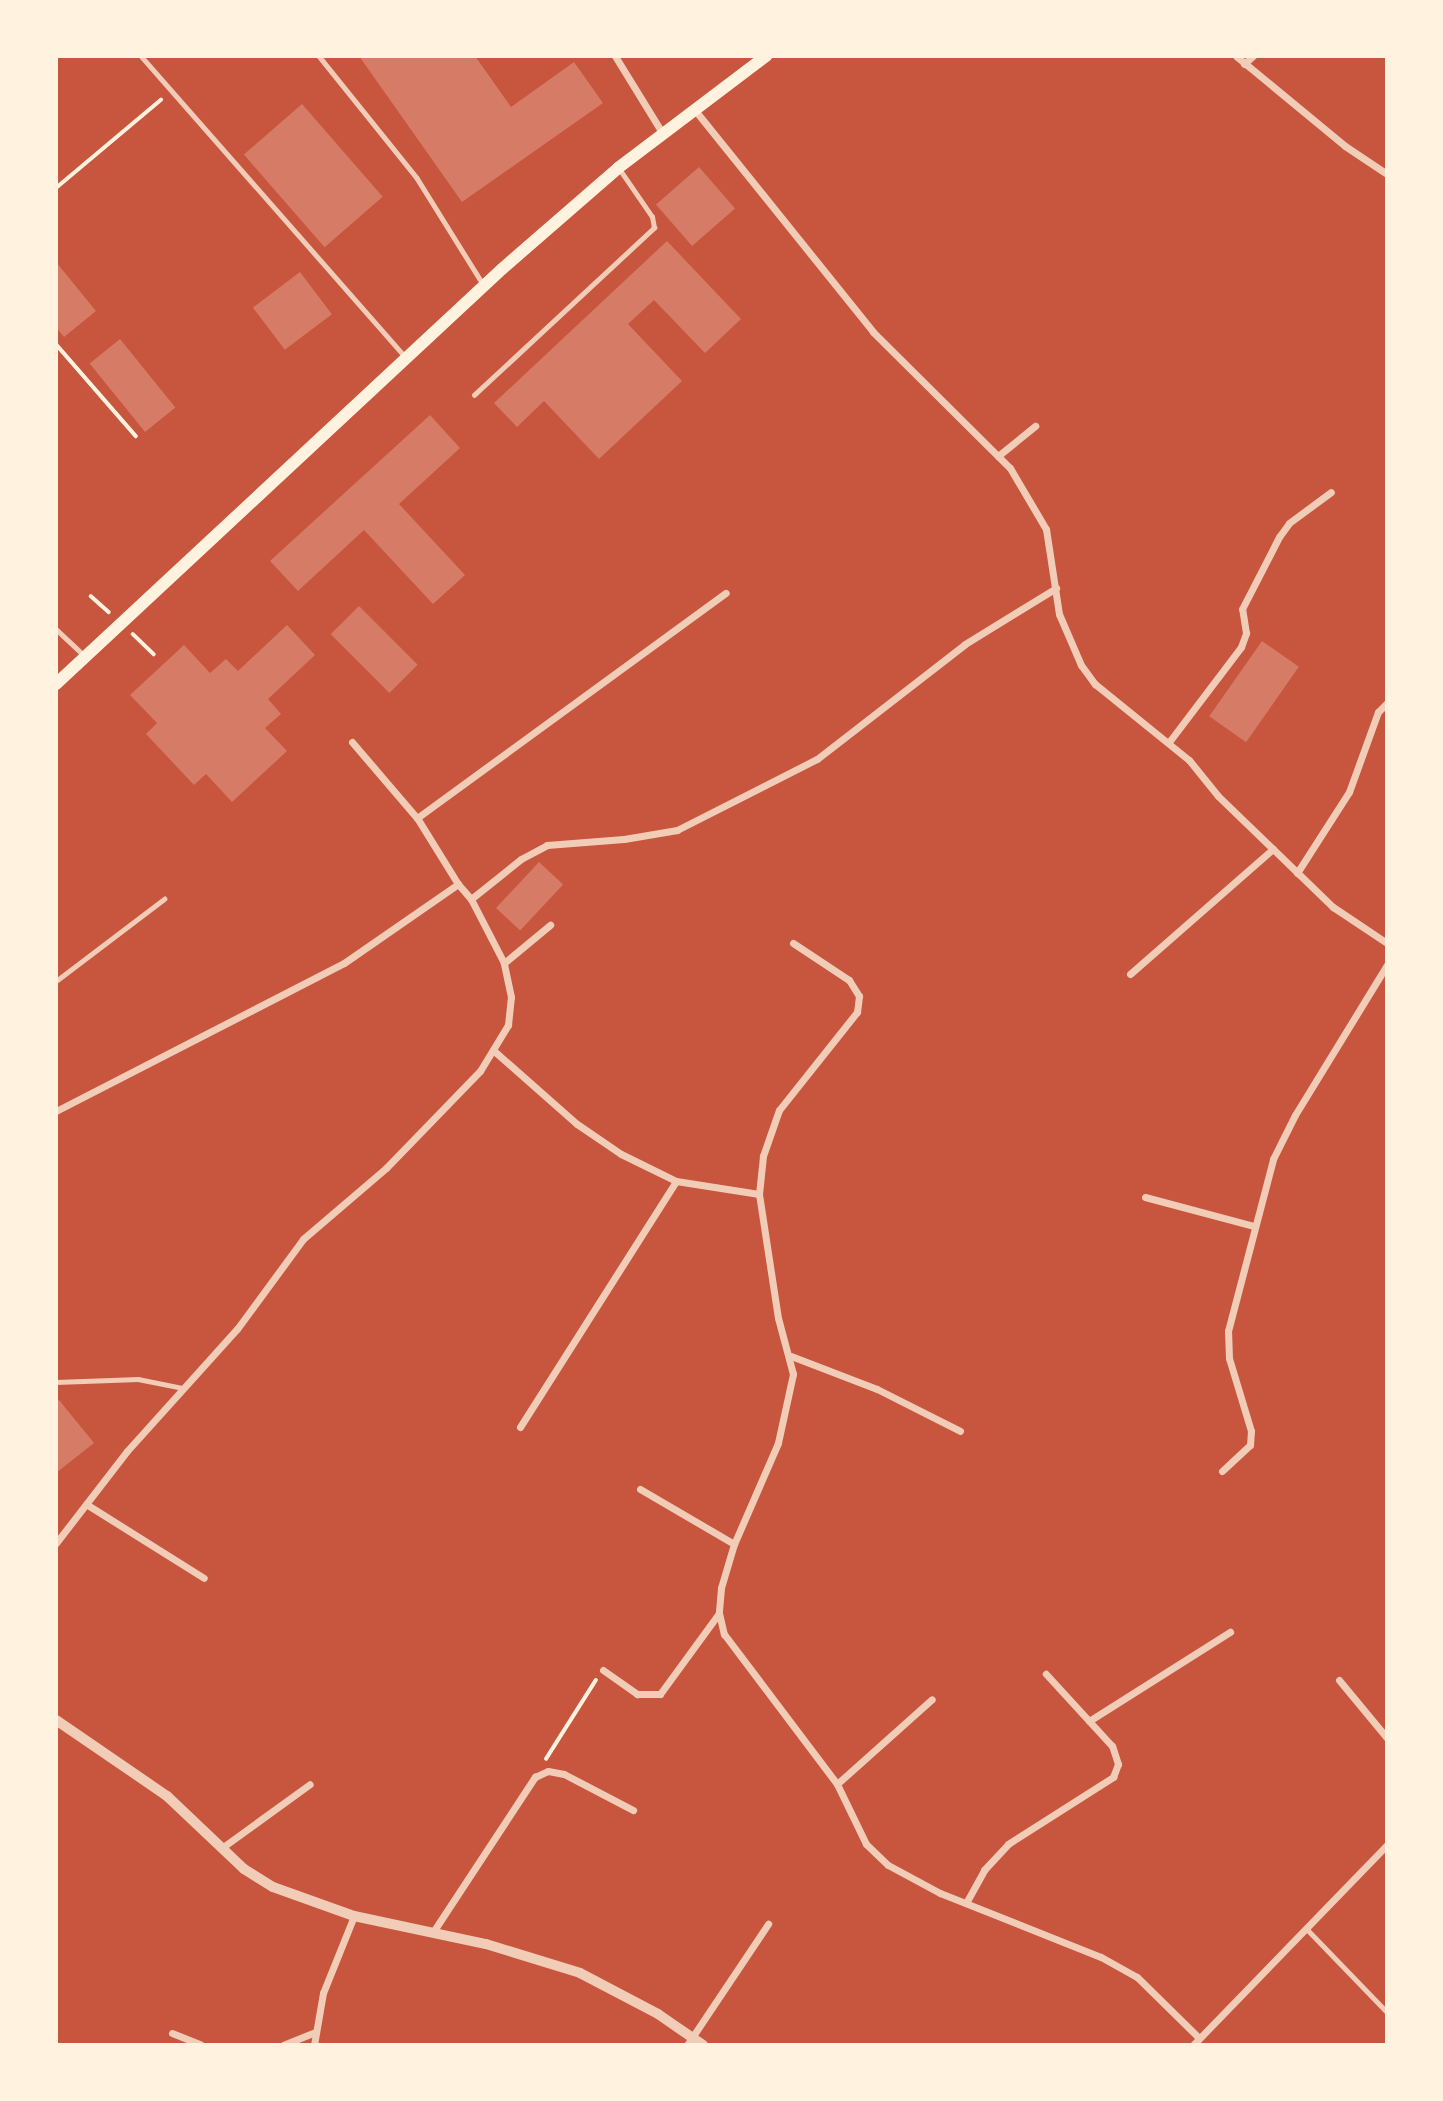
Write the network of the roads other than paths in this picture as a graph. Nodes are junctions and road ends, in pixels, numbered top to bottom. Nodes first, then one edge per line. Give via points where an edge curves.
1 (319, 56) edge
2 (615, 56) edge
3 (766, 56) edge
4 (1236, 56) edge
5 (1254, 56) edge
6 (142, 57) edge
7 (1244, 64) junction
8 (694, 109) junction
9 (663, 134) junction
10 (618, 168) junction
11 (1387, 174) edge
12 (484, 285) junction
13 (406, 358) junction
14 (474, 395) dead end
15 (1035, 426) dead end
16 (998, 456) junction
17 (1331, 492) dead end
18 (1056, 588) junction
19 (726, 593) dead end
20 (56, 629) edge
21 (86, 657) junction
22 (56, 684) edge
23 (1387, 702) edge
24 (352, 742) dead end
25 (1169, 742) junction
26 (417, 818) junction
27 (1273, 849) junction
28 (1297, 873) junction
29 (458, 884) junction
30 (471, 899) junction
31 (164, 900) dead end
32 (551, 925) dead end
33 (793, 943) dead end
34 (1387, 943) edge
35 (504, 963) junction
36 (1387, 965) edge
37 (1130, 974) dead end
38 (56, 981) edge
39 (493, 1050) junction
40 (56, 1111) edge
41 (676, 1181) junction
42 (758, 1194) junction
43 (1145, 1197) dead end
44 (1254, 1226) junction
45 (791, 1356) junction
46 (56, 1382) edge
47 (184, 1388) junction
48 (520, 1427) dead end
49 (960, 1431) dead end
50 (1222, 1471) dead end
51 (640, 1489) dead end
52 (86, 1504) junction
53 (56, 1544) edge
54 (734, 1544) junction
55 (204, 1578) dead end
56 (719, 1613) junction
57 (1230, 1632) dead end
58 (603, 1670) road end
59 (1046, 1674) dead end
60 (1339, 1680) dead end
61 (932, 1699) dead end
62 (56, 1720) edge
63 (1089, 1721) junction
64 (1387, 1738) edge
65 (310, 1784) dead end
66 (837, 1784) junction
67 (633, 1810) dead end
68 (1387, 1845) edge
69 (223, 1847) junction
70 (966, 1903) junction
71 (354, 1916) junction
72 (768, 1924) dead end
73 (1305, 1928) junction
74 (433, 1933) junction
75 (1387, 2012) edge
76 (315, 2032) junction
77 (172, 2033) dead end
78 (1199, 2038) junction
79 (690, 2041) edge
80 (201, 2045) edge
81 (282, 2045) edge
82 (314, 2045) edge
83 (704, 2045) edge
84 (1193, 2045) edge

1 - 12 lane via 417,178
2 - 9 street
3 - 8 main road
4 - 7 street
5 - 7 street
6 - 13 lane
7 - 11 street
8 - 9 main road
8 - 16 street via 873,332
9 - 10 main road
10 - 12 main road
10 - 14 lane via 652,217 654,228
12 - 13 main road
13 - 21 main road
15 - 16 street
16 - 18 street via 1041,517
17 - 25 street via 1289,523 1279,537 1242,609 1246,633 1241,647
18 - 25 street via 1059,614 1095,684
18 - 30 street via 965,644 817,759 677,830 547,845 521,859
19 - 26 street
20 - 21 lane
21 - 22 main road
23 - 28 street via 1378,712 1349,792
24 - 26 street
25 - 27 street
26 - 29 street
27 - 28 street
27 - 37 street
28 - 34 street via 1333,907
29 - 30 street
29 - 40 street via 344,963
30 - 35 street
31 - 38 lane
32 - 35 street
33 - 42 street via 849,980 859,996 857,1012 779,1110 763,1156
35 - 39 street via 511,997 508,1024
36 - 44 street via 1294,1115 1273,1159
39 - 41 street via 577,1124 621,1154
39 - 47 street via 439,1117 303,1239 237,1329
41 - 42 street
41 - 48 street
42 - 45 street via 778,1318
43 - 44 street
44 - 50 street via 1228,1331 1229,1358 1251,1432 1250,1445
45 - 49 street via 877,1389
45 - 54 street via 793,1374 778,1443
46 - 47 lane via 138,1379
47 - 52 street
51 - 54 street
52 - 53 street
52 - 55 street
54 - 56 street
56 - 58 street via 660,1695 637,1695
56 - 66 street via 724,1634
57 - 63 street
59 - 63 street
60 - 64 street
61 - 66 street
62 - 69 street via 167,1796
63 - 70 street via 1112,1746 1118,1764 1113,1777 1008,1843 984,1870
65 - 69 street
66 - 70 street via 856,1829 888,1865
67 - 74 street via 564,1774 548,1771 535,1777
68 - 73 street
69 - 71 street via 244,1869 273,1887
70 - 78 street via 1101,1957 1137,1977
71 - 74 street
71 - 76 street via 323,1993
72 - 79 street
73 - 75 lane
73 - 78 street
74 - 79 street via 580,1973
76 - 81 street
76 - 82 street
77 - 80 street
78 - 84 street
79 - 83 street

